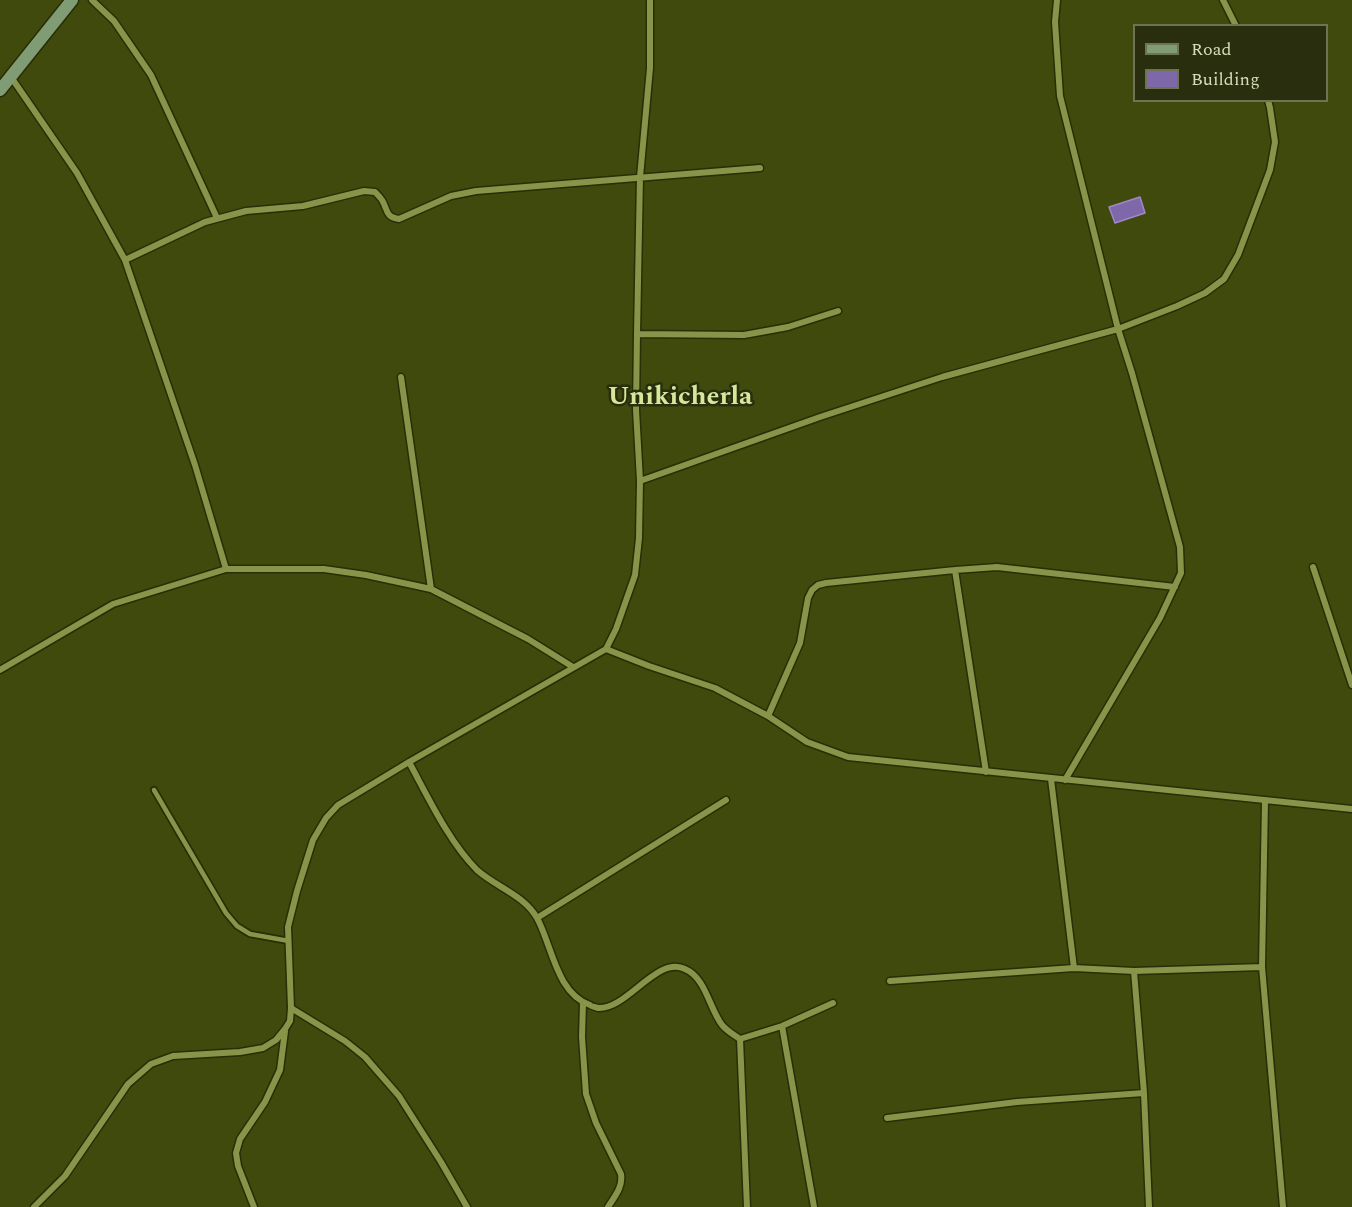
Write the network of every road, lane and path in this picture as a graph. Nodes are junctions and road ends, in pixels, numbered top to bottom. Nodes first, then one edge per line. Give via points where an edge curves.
1 (72, 0) edge
2 (92, 0) edge
3 (650, 0) edge
4 (1057, 0) edge
5 (1223, 0) edge
6 (1235, 24) edge
7 (11, 77) junction
8 (0, 90) edge
9 (1268, 102) edge
10 (760, 168) dead end
11 (640, 177) junction
12 (217, 218) junction
13 (125, 260) junction
14 (838, 310) dead end
15 (1118, 329) junction
16 (637, 334) junction
17 (401, 377) dead end
18 (640, 481) junction
19 (1313, 567) dead end
20 (225, 569) junction
21 (955, 570) junction
22 (1175, 587) junction
23 (430, 589) junction
24 (606, 648) junction
25 (0, 660) edge
26 (573, 667) junction
27 (3, 668) edge
28 (1352, 685) edge
29 (768, 716) junction
30 (409, 762) junction
31 (986, 772) junction
32 (1051, 778) junction
33 (1065, 780) junction
34 (154, 790) dead end
35 (726, 800) dead end
36 (1264, 801) junction
37 (1352, 809) edge
38 (537, 918) junction
39 (289, 941) junction
40 (1262, 967) junction
41 (1074, 968) junction
42 (1134, 971) junction
43 (890, 981) dead end
44 (833, 1002) dead end
45 (583, 1003) junction
46 (291, 1008) junction
47 (782, 1026) junction
48 (285, 1029) junction
49 (740, 1039) junction
50 (1144, 1093) junction
51 (887, 1118) dead end
52 (34, 1207) edge
53 (254, 1207) edge
54 (467, 1207) edge
55 (608, 1207) edge
56 (747, 1207) edge
57 (814, 1207) edge
58 (1149, 1207) edge
59 (1283, 1207) edge

1 - 7 street
2 - 12 street via 114,21 151,75
3 - 11 street via 650,68
4 - 15 street via 1060,96
5 - 6 street
7 - 8 street
7 - 13 street via 77,173
9 - 15 street via 1275,142 1270,170 1238,255 1224,279 1205,293
10 - 11 street
11 - 12 street via 476,191 451,196 399,219 389,216 375,192 364,191 303,206
11 - 16 street
12 - 13 street
13 - 20 street via 195,465
14 - 16 street via 788,327 744,335
15 - 18 street via 942,377
15 - 22 street via 1180,546 1180,573
16 - 18 street
17 - 23 street
18 - 24 street via 635,575
19 - 28 street
20 - 23 street via 324,569
20 - 27 street via 113,604
21 - 22 street via 997,567
21 - 29 street via 818,585 808,598 800,643
21 - 31 street
22 - 33 street
23 - 26 street via 528,639
24 - 26 street
24 - 29 street via 715,688
25 - 27 street
26 - 30 street
29 - 31 street via 807,742 848,757
30 - 38 street via 459,848 478,870 527,905
30 - 39 street via 339,805 326,818 313,840 297,891 288,927
31 - 32 street
32 - 33 street
32 - 41 street
33 - 36 street
34 - 39 lane via 226,914 250,934
35 - 38 street
36 - 37 street
36 - 40 street
38 - 45 street via 562,978
39 - 46 street
40 - 42 street
40 - 59 street
41 - 42 street
41 - 43 street
42 - 50 street
44 - 47 street
45 - 49 street via 598,1008 613,1005 675,965 688,969 698,980 722,1024
45 - 55 street via 586,1094 621,1173 622,1182
46 - 48 street
46 - 54 street via 345,1041 386,1080
47 - 49 street
47 - 57 street
48 - 52 street via 263,1048 173,1056 151,1064 128,1084 65,1176
48 - 53 street via 280,1070 265,1102 240,1139 236,1153
49 - 56 street
50 - 51 street via 1017,1102
50 - 58 street

